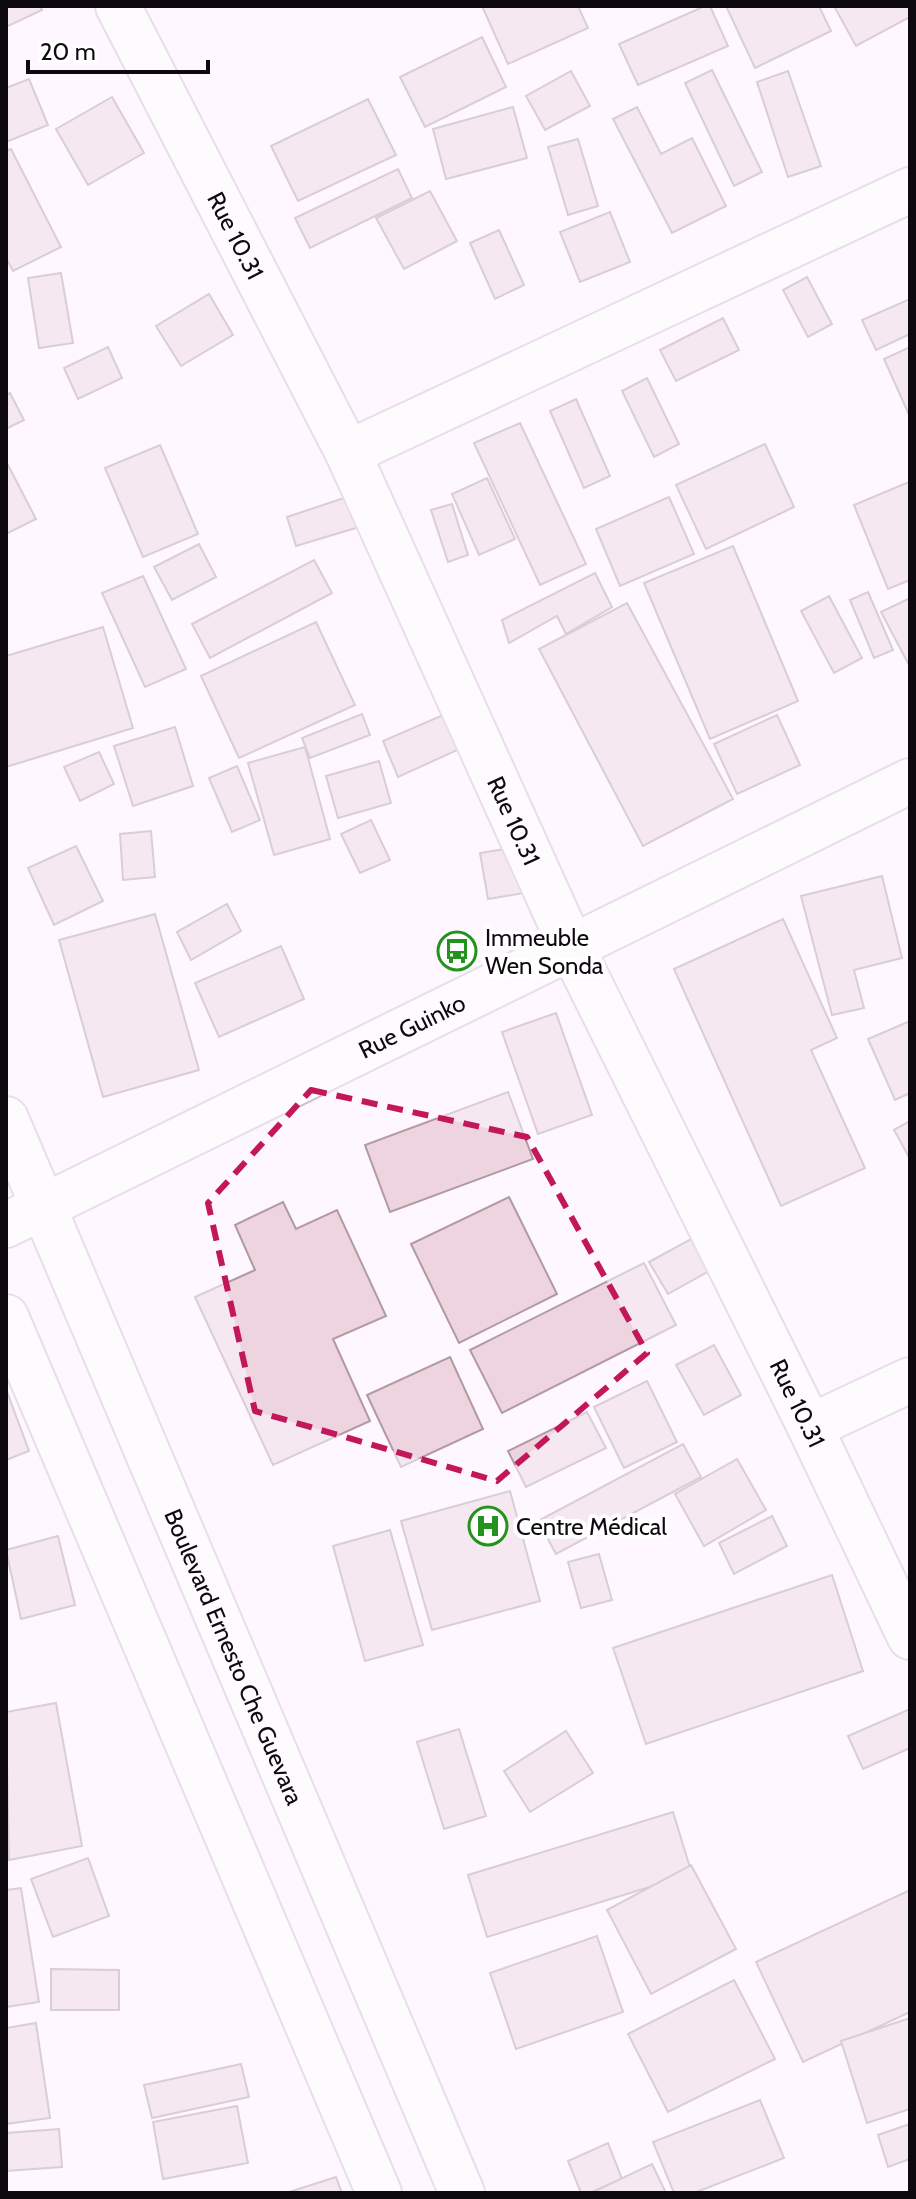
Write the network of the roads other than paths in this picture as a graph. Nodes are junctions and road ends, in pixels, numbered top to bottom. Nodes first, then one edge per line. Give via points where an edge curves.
1 (135, 12) edge
2 (910, 190) edge
3 (348, 453) junction
4 (910, 781) edge
5 (571, 946) junction
6 (6, 1119) edge
7 (25, 1216) edge
8 (6, 1317) edge
9 (910, 1380) edge
10 (810, 1427) junction
11 (910, 1637) edge
12 (379, 2193) edge
13 (462, 2193) edge

1 - 3 street, Rue 10.31
2 - 3 street
3 - 5 street, Rue 10.31
4 - 5 street, Rue Guinko
5 - 7 street, Rue Guinko
5 - 10 street, Rue 10.31
6 - 7 street, Boulevard Ernesto Che Guevara
7 - 13 street, Boulevard Ernesto Che Guevara
8 - 12 street
9 - 10 street
10 - 11 street, Rue 10.31

